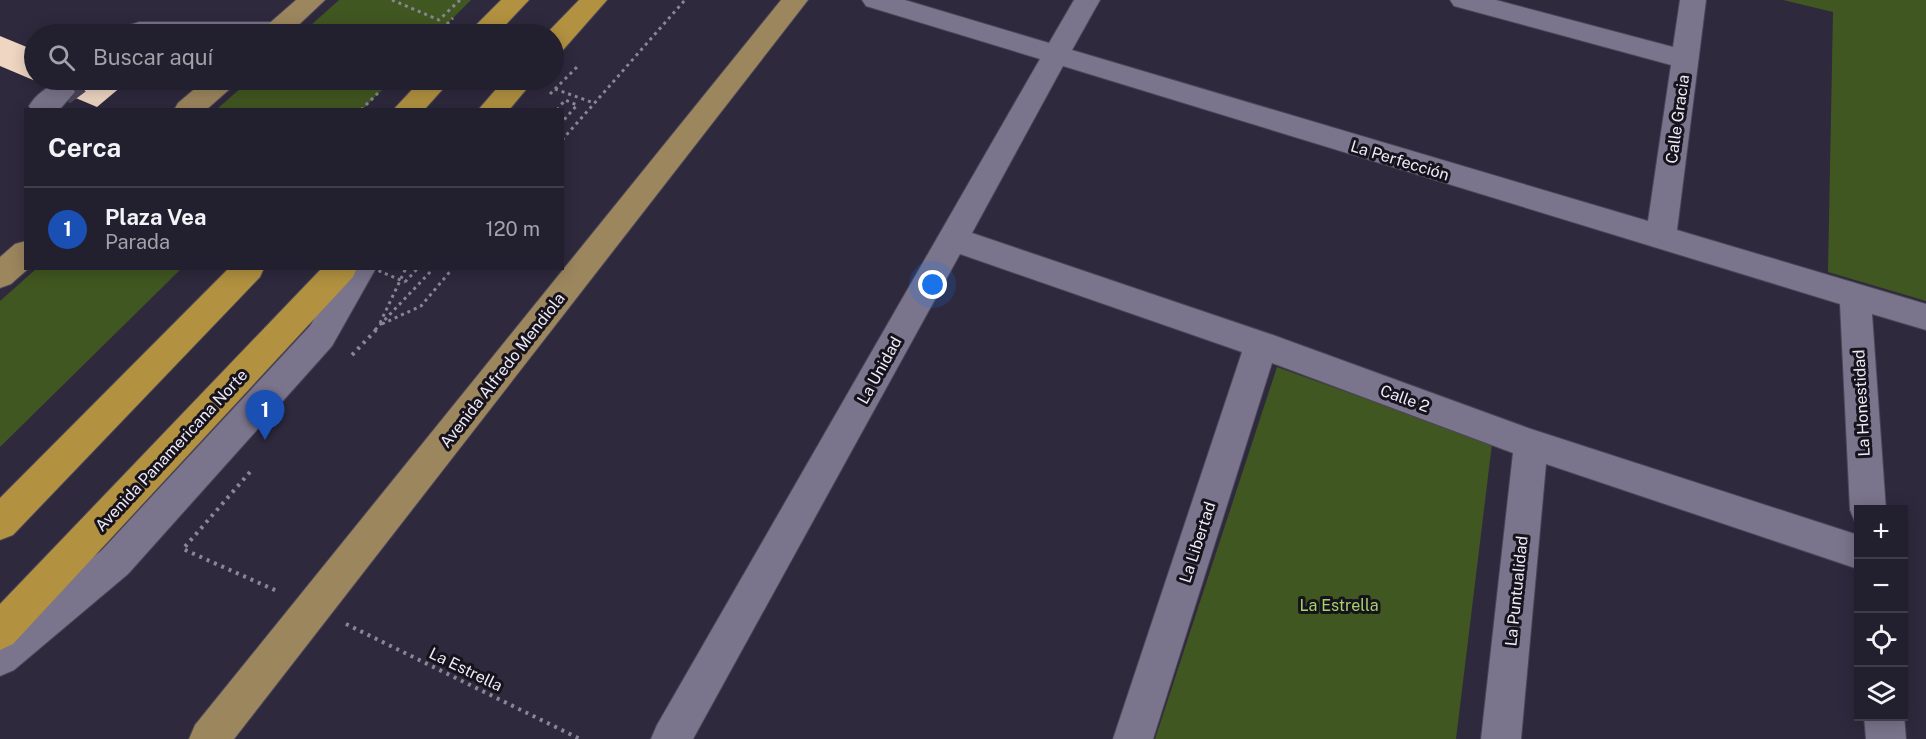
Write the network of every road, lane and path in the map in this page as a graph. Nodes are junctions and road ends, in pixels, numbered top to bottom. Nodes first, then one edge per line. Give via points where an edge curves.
1 (312, 0) edge
2 (392, 0) edge
3 (460, 0) edge
4 (516, 0) edge
5 (594, 0) edge
6 (685, 0) edge
7 (795, 0) edge
8 (875, 0) edge
9 (1087, 0) edge
10 (1463, 0) edge
11 (1693, 0) edge
12 (284, 24) edge
13 (492, 24) edge
14 (564, 32) edge
15 (1056, 56) junction
16 (1685, 59) junction
17 (579, 65) dead end
18 (564, 80) edge
19 (211, 90) edge
20 (427, 90) edge
21 (511, 90) edge
22 (554, 90) edge
23 (558, 90) edge
24 (549, 96) dead end
25 (594, 103) junction
26 (190, 108) edge
27 (409, 108) edge
28 (494, 108) edge
29 (559, 108) edge
30 (564, 120) edge
31 (564, 138) edge
32 (1661, 238) junction
33 (953, 239) junction
34 (24, 255) edge
35 (247, 270) edge
36 (340, 270) edge
37 (360, 270) edge
38 (377, 270) edge
39 (405, 270) edge
40 (416, 270) edge
41 (451, 270) edge
42 (0, 275) edge
43 (1855, 296) junction
44 (1926, 317) edge
45 (1261, 345) junction
46 (1532, 444) junction
47 (1868, 505) edge
48 (0, 523) edge
49 (183, 549) dead end
50 (1854, 551) edge
51 (286, 596) dead end
52 (341, 621) dead end
53 (0, 631) edge
54 (0, 657) edge
55 (1884, 721) edge
56 (209, 739) edge
57 (580, 739) edge
58 (671, 739) edge
59 (1133, 739) edge
60 (1501, 739) edge
61 (1886, 739) edge

1 - 12 main road
2 - 3 path via 439,20
4 - 13 highway
5 - 14 highway
6 - 25 path
7 - 56 main road, Avenida Alfredo Mendiola
8 - 15 street, La Perfección
9 - 15 street, La Unidad
10 - 16 street
11 - 16 street, Calle Gracia
15 - 32 street, La Perfección
15 - 33 street, La Unidad
16 - 32 street, Calle Gracia
17 - 18 path
19 - 26 main road
20 - 27 highway
21 - 28 highway
22 - 24 path
23 - 25 path
25 - 31 path
29 - 30 path via 565,100 578,105
32 - 43 street, La Perfección
33 - 45 street, Calle 2
33 - 58 street, La Unidad
34 - 42 main road
35 - 48 highway
36 - 53 highway, Avenida Panamericana Norte
37 - 54 street via 321,336 115,562
38 - 40 path, bridge via 405,282
39 - 41 path via 378,326 421,306
43 - 44 street, La Perfección
43 - 47 street, La Honestidad
45 - 46 street, Calle 2
45 - 59 street, La Libertad
46 - 50 street, Calle 2
46 - 60 street, La Puntualidad
49 - 51 path
52 - 57 path, La Estrella
55 - 61 street

